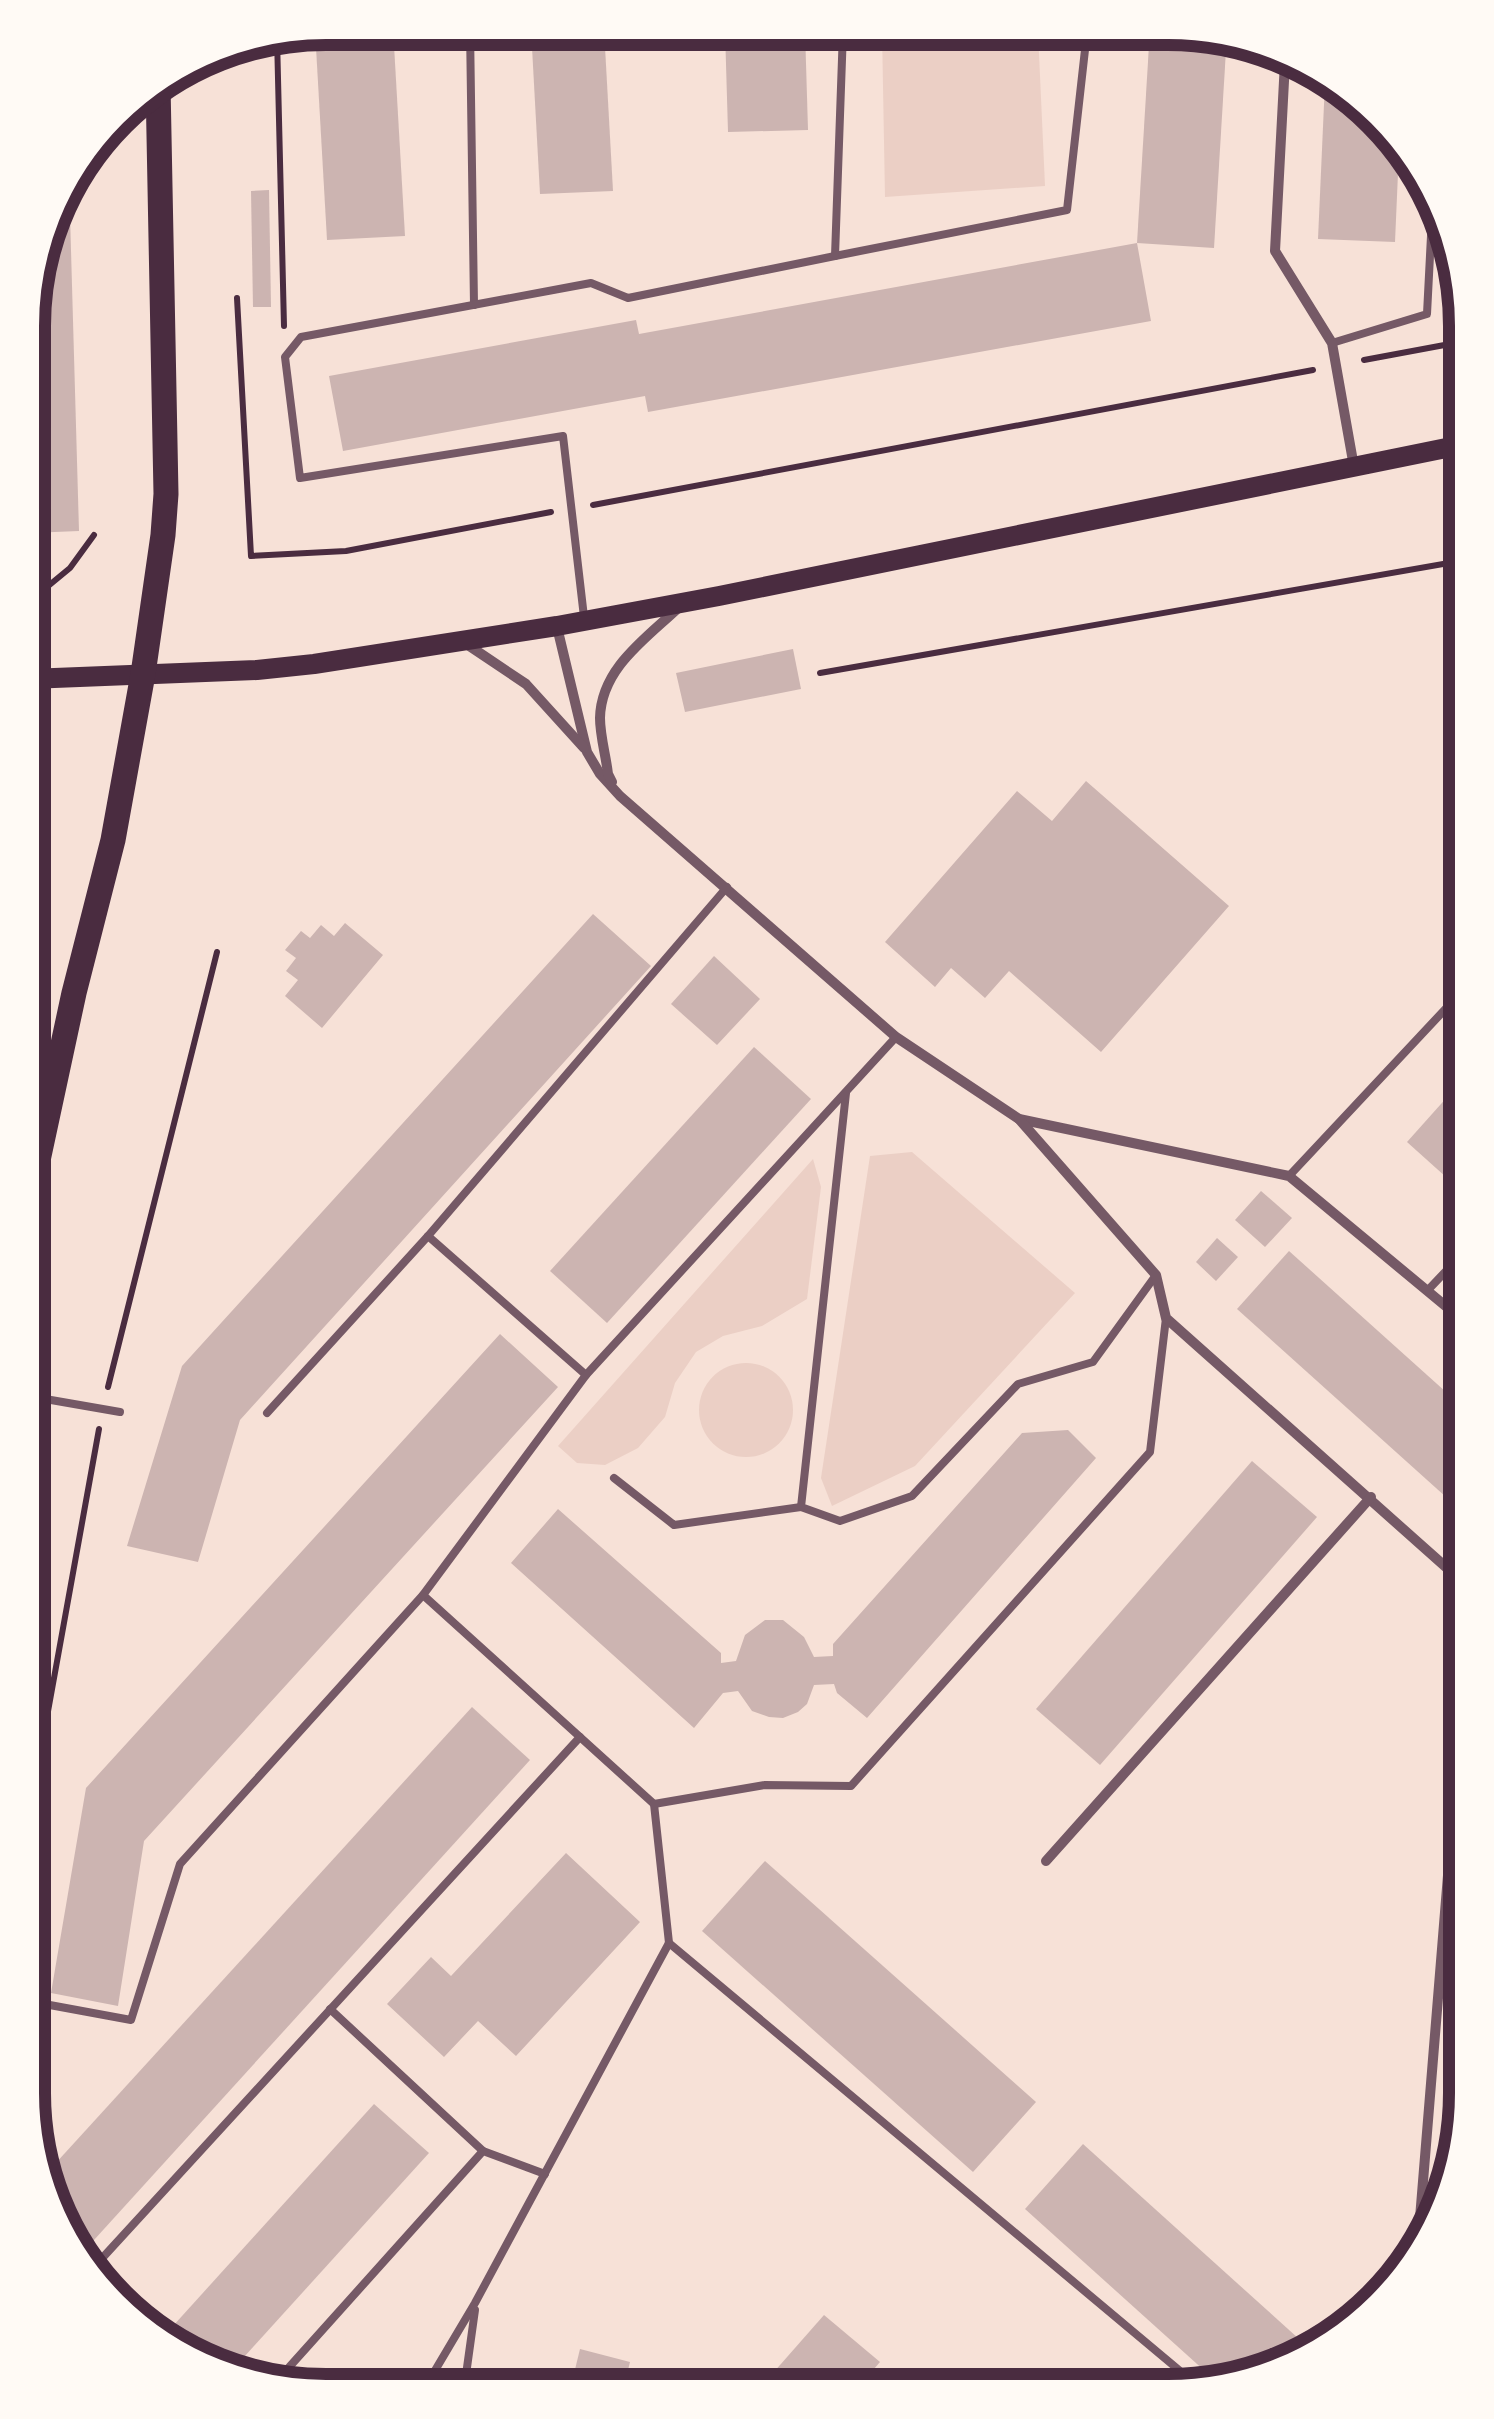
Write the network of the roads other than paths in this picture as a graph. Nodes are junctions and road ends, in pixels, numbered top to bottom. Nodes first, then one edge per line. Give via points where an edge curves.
1 (470, 45) edge
2 (843, 45) edge
3 (1086, 45) edge
4 (1285, 70) edge
5 (158, 101) edge
6 (1432, 229) edge
7 (835, 256) junction
8 (474, 305) junction
9 (1332, 343) junction
10 (1449, 447) edge
11 (1354, 466) junction
12 (683, 603) junction
13 (584, 620) junction
14 (556, 626) junction
15 (462, 641) junction
16 (143, 674) junction
17 (45, 677) edge
18 (587, 752) junction
19 (620, 796) junction
20 (726, 887) junction
21 (1449, 1006) edge
22 (896, 1036) junction
23 (846, 1093) junction
24 (1020, 1119) junction
25 (45, 1128) edge
26 (1289, 1176) junction
27 (428, 1236) junction
28 (1448, 1268) edge
29 (1156, 1275) junction
30 (1428, 1290) junction
31 (1448, 1308) edge
32 (1166, 1318) junction
33 (586, 1375) junction
34 (45, 1399) edge
35 (120, 1412) dead end
36 (268, 1413) dead end
37 (614, 1478) dead end
38 (1371, 1498) junction
39 (801, 1507) junction
40 (1448, 1568) edge
41 (423, 1596) junction
42 (580, 1737) junction
43 (654, 1804) junction
44 (1046, 1861) dead end
45 (1448, 1869) edge
46 (669, 1943) junction
47 (45, 2003) edge
48 (330, 2009) junction
49 (483, 2151) junction
50 (545, 2174) junction
51 (1419, 2219) edge
52 (100, 2260) edge
53 (476, 2304) junction
54 (285, 2371) edge
55 (1183, 2373) edge
56 (433, 2374) edge
57 (466, 2374) edge

1 - 8 lane
2 - 7 lane
3 - 7 lane via 1067,210
4 - 9 street via 1275,250
5 - 16 main road via 166,494
6 - 9 lane via 1428,314
7 - 8 lane via 628,298 592,283
8 - 13 lane via 301,336 285,357 300,478 562,436
9 - 11 street
10 - 11 main road
11 - 12 main road
12 - 13 main road
12 - 19 street via 621,662 606,687 600,717 608,774
13 - 14 main road
14 - 15 main road
14 - 18 street
15 - 16 main road via 314,664
15 - 18 street via 526,684
16 - 17 main road
16 - 25 main road via 113,840
18 - 19 street
19 - 20 street
20 - 22 street
20 - 27 lane
21 - 26 lane
22 - 23 lane
22 - 24 street
23 - 33 lane
23 - 39 lane
24 - 26 street
24 - 29 street
26 - 30 street
27 - 33 lane
27 - 36 lane
28 - 30 lane
29 - 32 street
29 - 39 lane via 1094,1362 1018,1384 912,1496 840,1521
30 - 31 street
32 - 38 street
32 - 43 lane via 1150,1452 851,1786 765,1785
33 - 41 lane
34 - 35 lane
37 - 39 lane via 674,1526
38 - 40 street
38 - 44 street
41 - 42 lane
41 - 47 lane via 180,1864 131,2020
42 - 43 lane
42 - 48 lane
43 - 46 lane
45 - 51 street
46 - 50 lane
46 - 55 lane
48 - 49 lane
48 - 52 lane
49 - 50 lane
49 - 54 lane
50 - 53 lane
53 - 56 lane
53 - 57 lane

